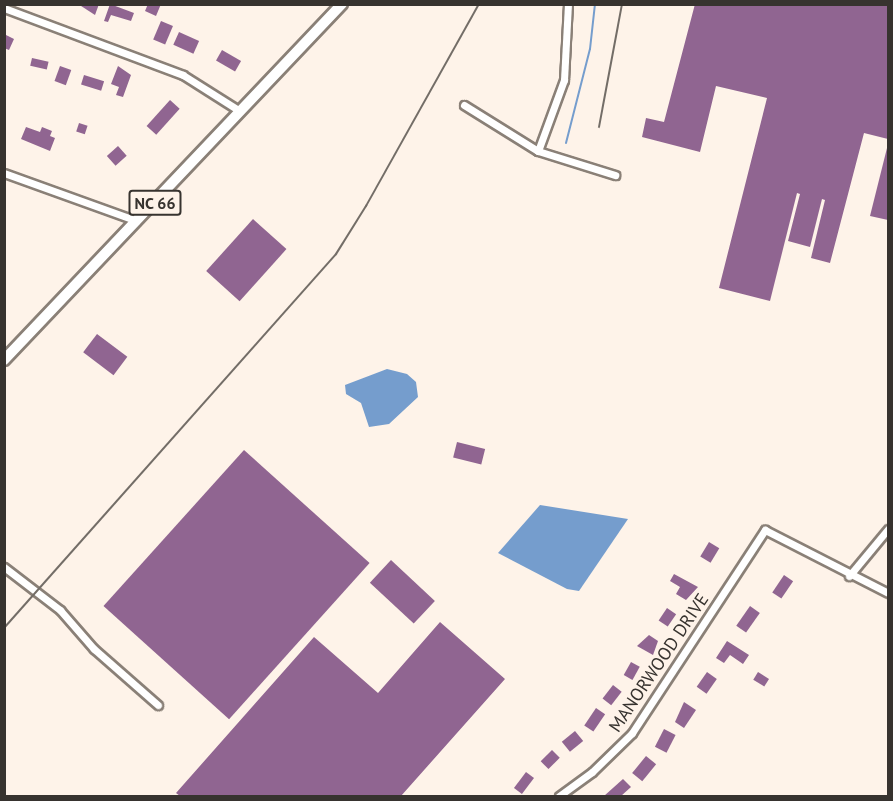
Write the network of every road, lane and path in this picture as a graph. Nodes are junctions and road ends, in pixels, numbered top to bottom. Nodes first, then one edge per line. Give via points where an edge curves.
1 (342, 4) edge
2 (568, 4) edge
3 (4, 8) edge
4 (464, 105) dead end
5 (240, 111) junction
6 (538, 151) junction
7 (4, 173) edge
8 (615, 175) dead end
9 (137, 221) junction
10 (4, 360) edge
11 (888, 529) edge
12 (4, 567) edge
13 (849, 576) junction
14 (888, 593) edge
15 (158, 705) dead end
16 (559, 796) edge

1 - 5 main road, NC 66
2 - 6 street via 564,80
3 - 5 street via 183,75
4 - 6 street
5 - 9 main road, NC 66
6 - 8 street
7 - 9 street
9 - 10 main road, NC 66
11 - 13 street
12 - 15 street via 60,609 94,649
13 - 14 street
13 - 16 street, MANORWOOD DRIVE via 765,530 632,733 599,766

